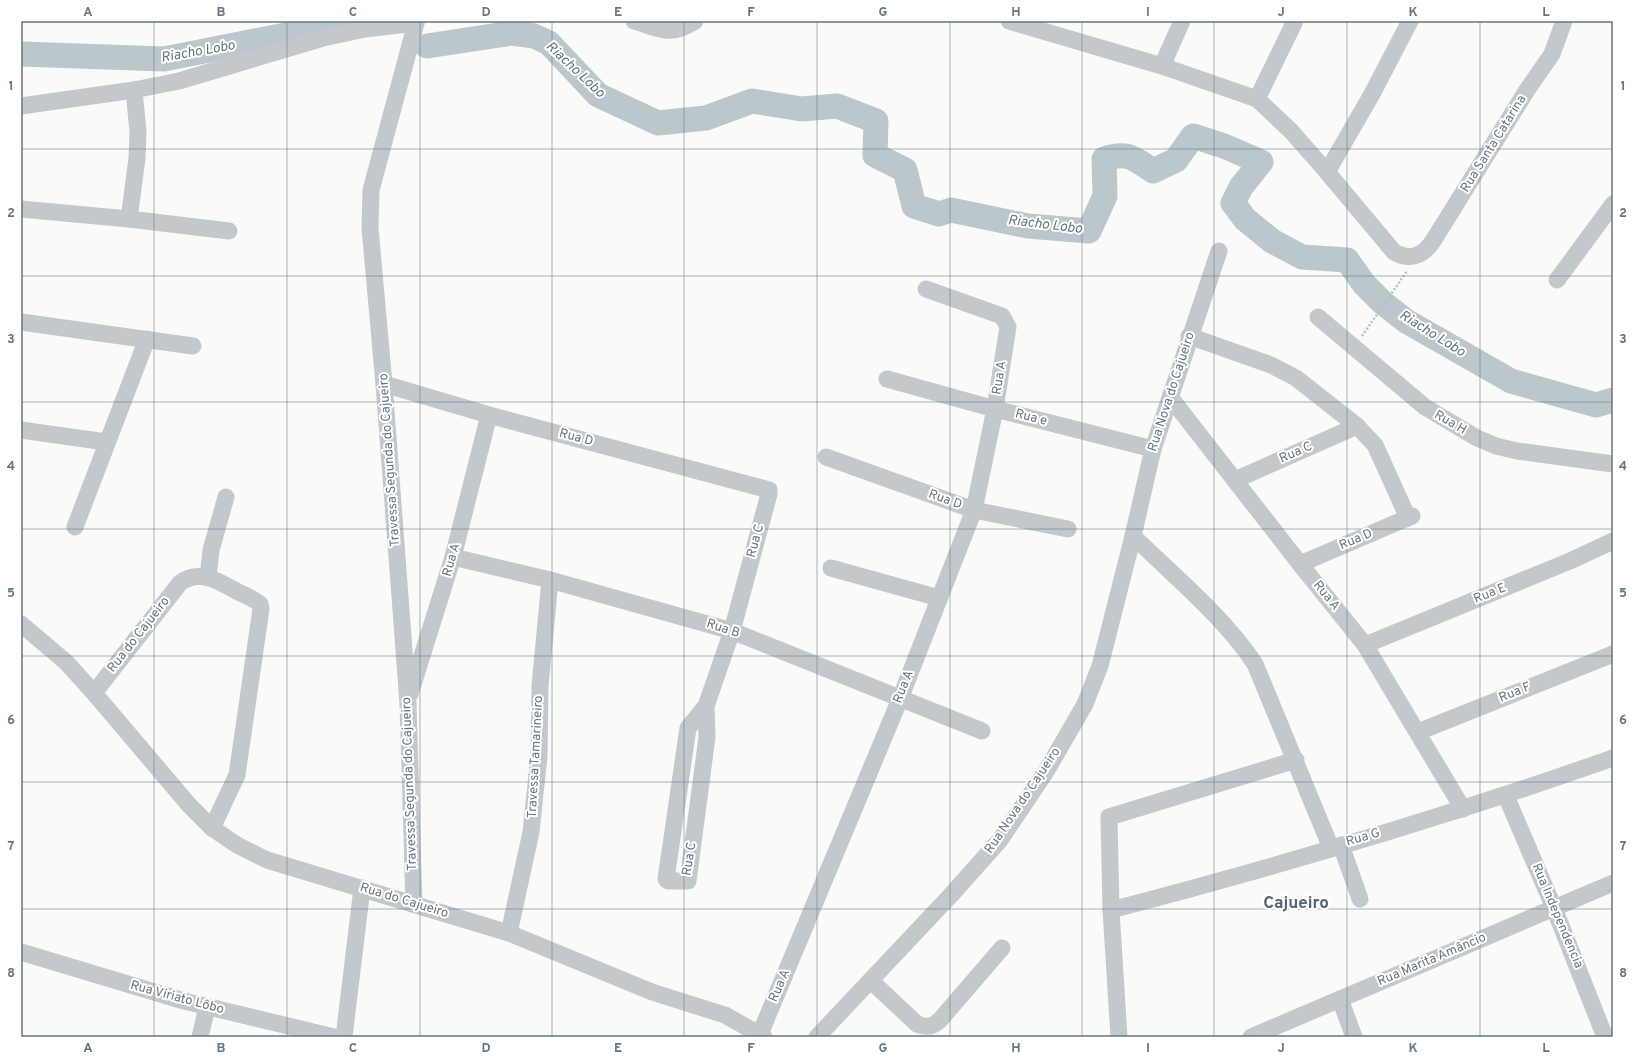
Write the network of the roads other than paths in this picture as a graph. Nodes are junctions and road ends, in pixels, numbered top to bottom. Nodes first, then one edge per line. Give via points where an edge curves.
1 (634, 21) edge
2 (695, 21) edge
3 (1009, 21) edge
4 (1182, 21) edge
5 (1295, 21) edge
6 (1410, 21) edge
7 (1564, 21) edge
8 (417, 22) edge
9 (1162, 66) junction
10 (134, 90) junction
11 (1257, 99) junction
12 (21, 106) edge
13 (1327, 172) junction
14 (1613, 204) edge
15 (21, 209) edge
16 (129, 219) junction
17 (230, 231) dead end
18 (1219, 251) dead end
19 (1557, 280) dead end
20 (926, 289) dead end
21 (1318, 317) dead end
22 (21, 322) edge
23 (1189, 336) junction
24 (147, 339) junction
25 (193, 346) dead end
26 (887, 379) dead end
27 (384, 384) junction
28 (1170, 397) junction
29 (995, 409) junction
30 (489, 415) junction
31 (1357, 426) junction
32 (21, 430) edge
33 (106, 442) junction
34 (1153, 449) junction
35 (826, 457) dead end
36 (1613, 464) edge
37 (1235, 480) junction
38 (769, 490) joint
39 (226, 497) dead end
40 (974, 510) junction
41 (75, 528) dead end
42 (1068, 529) dead end
43 (1133, 536) junction
44 (1613, 541) edge
45 (453, 557) junction
46 (1300, 564) junction
47 (831, 568) dead end
48 (208, 577) junction
49 (550, 580) junction
50 (939, 598) junction
51 (21, 624) edge
52 (732, 631) junction
53 (1366, 645) junction
54 (1613, 654) edge
55 (94, 693) junction
56 (900, 699) junction
57 (408, 702) junction
58 (706, 706) junction
59 (982, 731) dead end
60 (1418, 732) junction
61 (1613, 758) edge
62 (1296, 760) junction
63 (680, 782) junction
64 (701, 786) junction
65 (1506, 796) junction
66 (1463, 809) junction
67 (212, 828) junction
68 (1336, 846) junction
69 (1613, 883) edge
70 (362, 888) junction
71 (1360, 899) dead end
72 (414, 904) junction
73 (1554, 908) junction
74 (1111, 910) junction
75 (509, 933) junction
76 (1002, 948) dead end
77 (21, 952) edge
78 (871, 981) junction
79 (1340, 999) junction
80 (207, 1007) junction
81 (1282, 1030) edge
82 (762, 1035) edge
83 (200, 1037) edge
84 (334, 1037) edge
85 (344, 1037) edge
86 (817, 1037) edge
87 (1119, 1037) edge
88 (1251, 1037) edge
89 (1354, 1037) edge
90 (1605, 1037) edge

1 - 2 street via 672,31
3 - 9 street
4 - 9 street
5 - 11 street
6 - 13 street
7 - 13 street, Rua Santa Catarina via 1552,54 1428,249 1412,257 1394,252
8 - 10 street via 323,38 179,81
8 - 27 street, Travessa Segunda do Cajueiro via 373,182 371,199 370,228
9 - 11 street
10 - 12 street
10 - 16 street via 138,158
11 - 13 street via 1291,131
14 - 19 street
15 - 16 street
16 - 17 street
18 - 23 street, Rua Nova do Cajueiro
20 - 29 street, Rua A via 1002,316 1008,327
21 - 36 street, Rua H via 1425,408 1477,438 1517,451
22 - 24 street
23 - 28 street, Rua Nova do Cajueiro
23 - 31 street via 1271,365 1296,378
24 - 25 street
24 - 33 street
26 - 29 street, Rua e
27 - 30 street, Rua D
27 - 57 street, Travessa Segunda do Cajueiro
28 - 34 street, Rua Nova do Cajueiro
28 - 37 street, Rua A
29 - 34 street, Rua e
29 - 40 street, Rua A
30 - 38 street, Rua D
30 - 45 street, Rua A
31 - 37 street, Rua C
31 - 46 street, Rua D via 1375,445 1410,517
32 - 33 street
33 - 41 street
34 - 43 street, Rua Nova do Cajueiro
35 - 40 street, Rua D
37 - 46 street, Rua A
38 - 52 street, Rua C
39 - 48 street via 211,550
40 - 42 street, Rua D
40 - 50 street, Rua A
43 - 62 street via 1241,643 1255,664
43 - 78 street, Rua Nova do Cajueiro via 1100,666 1089,694 1047,770 1000,840
44 - 53 street, Rua E
45 - 49 street, Rua B
45 - 57 street, Rua A
46 - 53 street, Rua A
47 - 50 street
48 - 55 street, Rua do Cajueiro via 193,576 180,583
48 - 67 street via 256,601 261,609 237,775
49 - 52 street, Rua B
49 - 75 street, Travessa Tamarineiro via 540,686 538,756 531,832
50 - 56 street, Rua A
51 - 55 street, Rua do Cajueiro via 66,662
52 - 56 street, Rua B
52 - 58 street, Rua C
53 - 60 street, Rua A
54 - 60 street, Rua F
55 - 67 street, Rua do Cajueiro via 189,805
56 - 59 street, Rua B
56 - 82 street, Rua A
57 - 72 street, Travessa Segunda do Cajueiro
58 - 63 street, Rua C via 688,728
58 - 64 street, Rua C via 708,731
60 - 66 street, Rua A
61 - 65 street, Rua G
62 - 68 street
62 - 74 street via 1108,817
63 - 64 street
63 - 64 street, Rua C via 666,879 668,881 688,881
65 - 66 street, Rua G
65 - 73 street, Rua Independencia
66 - 68 street, Rua G
67 - 70 street, Rua do Cajueiro via 236,845 267,860
68 - 71 street
68 - 74 street, Rua G via 1211,884
69 - 73 street, Rua Marita Amâncio
70 - 72 street, Rua do Cajueiro
70 - 85 street
72 - 75 street, Rua do Cajueiro
73 - 79 street, Rua Marita Amâncio
73 - 90 street, Rua Independencia
74 - 87 street
75 - 82 street, Rua do Cajueiro via 652,992 725,1015
76 - 78 street via 932,1026 917,1024
77 - 80 street, Rua Viriato Lôbo
78 - 86 street, Rua Nova do Cajueiro
79 - 81 street, Rua Marita Amâncio
79 - 89 street
80 - 83 street
80 - 84 street, Rua Viriato Lôbo
81 - 88 street, Rua Marita Amâncio

